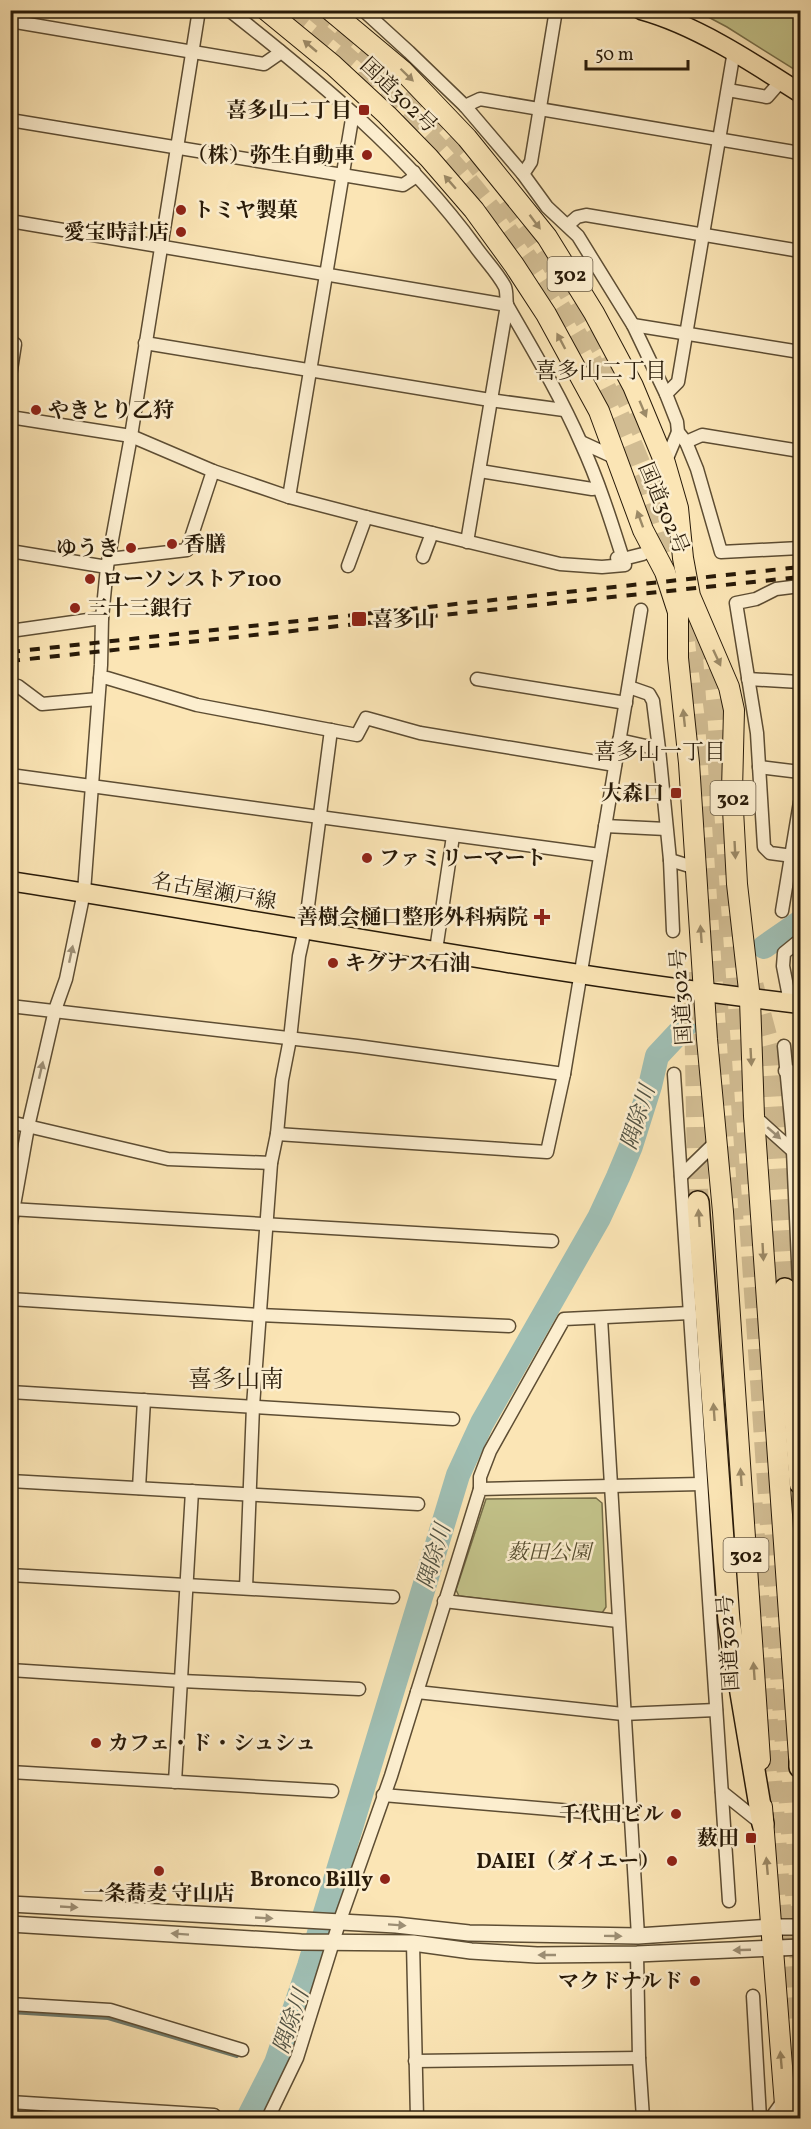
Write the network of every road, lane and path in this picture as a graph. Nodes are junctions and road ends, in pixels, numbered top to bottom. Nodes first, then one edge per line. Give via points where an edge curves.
1 (199, 10) edge
2 (229, 10) edge
3 (330, 10) edge
4 (556, 10) edge
5 (641, 10) edge
6 (267, 11) edge
7 (367, 12) edge
8 (10, 21) edge
9 (261, 34) junction
10 (193, 51) junction
11 (280, 51) junction
12 (734, 51) junction
13 (781, 81) junction
14 (728, 90) junction
15 (801, 93) edge
16 (465, 106) junction
17 (540, 109) junction
18 (356, 114) junction
19 (10, 120) edge
20 (718, 138) junction
21 (176, 148) junction
22 (801, 153) edge
23 (414, 172) junction
24 (523, 174) junction
25 (342, 176) junction
26 (10, 221) edge
27 (568, 225) junction
28 (703, 234) junction
29 (161, 246) junction
30 (801, 251) edge
31 (327, 273) junction
32 (507, 305) junction
33 (633, 325) junction
34 (686, 333) junction
35 (10, 343) edge
36 (145, 343) junction
37 (801, 352) edge
38 (312, 370) junction
39 (10, 376) edge
40 (666, 393) junction
41 (490, 400) junction
42 (564, 410) junction
43 (10, 417) edge
44 (131, 436) junction
45 (682, 437) junction
46 (581, 442) junction
47 (801, 451) edge
48 (618, 459) junction
49 (665, 463) junction
50 (213, 471) junction
51 (480, 471) junction
52 (598, 488) junction
53 (289, 497) junction
54 (366, 517) junction
55 (432, 533) junction
56 (467, 542) junction
57 (801, 548) edge
58 (10, 551) edge
59 (643, 554) dead end
60 (423, 557) dead end
61 (619, 559) junction
62 (108, 563) junction
63 (348, 566) dead end
64 (801, 586) edge
65 (641, 610) dead end
66 (102, 618) junction
67 (10, 631) edge
68 (100, 678) junction
69 (748, 679) junction
70 (477, 680) dead end
71 (801, 682) edge
72 (10, 687) edge
73 (629, 687) junction
74 (98, 699) junction
75 (626, 703) junction
76 (331, 730) junction
77 (619, 740) junction
78 (659, 749) junction
79 (615, 765) junction
80 (759, 767) junction
81 (801, 772) edge
82 (10, 775) edge
83 (92, 787) junction
84 (801, 802) edge
85 (318, 817) junction
86 (605, 826) junction
87 (666, 829) junction
88 (453, 836) junction
89 (600, 855) junction
90 (796, 857) edge
91 (670, 860) junction
92 (696, 868) junction
93 (10, 881) edge
94 (84, 892) junction
95 (782, 911) dead end
96 (305, 929) junction
97 (673, 932) dead end
98 (801, 940) edge
99 (436, 950) junction
100 (581, 975) junction
101 (704, 992) junction
102 (750, 999) junction
103 (795, 1003) edge
104 (10, 1006) edge
105 (55, 1010) junction
106 (290, 1040) junction
107 (784, 1046) dead end
108 (785, 1071) junction
109 (801, 1072) edge
110 (564, 1074) junction
111 (674, 1074) dead end
112 (754, 1116) junction
113 (10, 1122) edge
114 (28, 1127) junction
115 (796, 1130) edge
116 (276, 1134) junction
117 (717, 1141) junction
118 (794, 1150) junction
119 (271, 1162) junction
120 (681, 1176) junction
121 (698, 1202) tunnel mouth
122 (13, 1209) edge
123 (799, 1216) edge
124 (265, 1225) junction
125 (10, 1228) edge
126 (552, 1241) dead end
127 (785, 1289) tunnel mouth
128 (10, 1299) edge
129 (801, 1306) edge
130 (690, 1312) junction
131 (259, 1315) junction
132 (601, 1318) junction
133 (509, 1326) dead end
134 (10, 1392) edge
135 (144, 1400) junction
136 (253, 1406) junction
137 (453, 1419) dead end
138 (10, 1481) edge
139 (801, 1483) edge
140 (701, 1485) junction
141 (610, 1486) junction
142 (140, 1488) junction
143 (480, 1490) junction
144 (192, 1491) junction
145 (250, 1495) junction
146 (418, 1504) dead end
147 (10, 1575) edge
148 (186, 1586) junction
149 (246, 1588) junction
150 (393, 1597) dead end
151 (444, 1600) junction
152 (618, 1621) junction
153 (10, 1670) edge
154 (181, 1681) junction
155 (359, 1689) dead end
156 (417, 1692) junction
157 (716, 1710) junction
158 (623, 1714) junction
159 (801, 1742) edge
160 (800, 1767) edge
161 (10, 1772) edge
162 (801, 1775) edge
163 (175, 1782) junction
164 (332, 1791) dead end
165 (722, 1792) junction
166 (383, 1795) junction
167 (631, 1816) junction
168 (763, 1824) junction
169 (729, 1901) dead end
170 (10, 1904) edge
171 (339, 1923) junction
172 (10, 1924) edge
173 (772, 1927) junction
174 (801, 1927) edge
175 (638, 1936) junction
176 (333, 1942) junction
177 (413, 1943) junction
178 (801, 1947) edge
179 (773, 1949) junction
180 (637, 1954) junction
181 (753, 1996) dead end
182 (10, 2004) edge
183 (242, 2050) dead end
184 (639, 2058) junction
185 (415, 2061) junction
186 (10, 2102) edge
187 (785, 2109) edge
188 (214, 2115) dead end
189 (270, 2118) edge
190 (417, 2118) edge
191 (643, 2118) edge
192 (760, 2118) edge
193 (771, 2118) edge

1 - 10 street
2 - 9 street
3 -> 49 highway, 国道302号 / 302 via 395,64 447,116 547,237 618,356
4 - 17 street
5 - 12 main road
6 - 9 street
48 -> 6 highway, 国道302号 / 302 via 599,411 546,314 474,210 387,115
7 - 16 street
8 - 10 street
9 - 11 street
10 - 11 street via 264,64
10 - 21 street
11 - 18 street
12 - 13 main road
12 - 14 street
13 - 14 street via 767,97
13 - 15 main road
14 - 20 street
16 - 17 street via 480,99
16 - 24 street
17 - 20 street
17 - 24 street via 531,162
18 - 23 street
18 - 25 street
19 - 21 street
20 - 22 street
20 - 28 street
21 - 25 street
21 - 29 street
23 - 25 street via 403,185
23 - 32 street via 505,288
24 - 27 street via 547,207
25 - 31 street
26 - 29 street
27 - 28 street via 586,215
27 - 33 street
28 - 30 street
28 - 34 street
29 - 31 street
29 - 36 street
31 - 32 street
31 - 38 street
32 - 41 street
32 - 42 street
33 - 34 street
33 - 40 street
34 - 37 street
34 - 40 street via 678,382
35 - 39 street via 15,344
36 - 38 street
36 - 44 street
38 - 41 street
38 - 53 street
40 - 45 street
41 - 42 street
41 - 51 street
42 - 46 street
43 - 44 street
44 - 50 street
44 - 62 street
45 - 47 street via 702,435
45 - 49 street
45 - 57 street via 706,496 721,552
46 - 48 street
46 - 52 street
92 -> 48 highway, 国道302号 / 302 via 678,657 678,612
49 -> 102 highway, 国道302号 / 302 via 678,508 690,596 729,687 734,710 734,831
50 - 53 street
50 - 62 street via 187,550
51 - 52 street
51 - 56 street
52 - 61 street
53 - 54 street
54 - 55 street
54 - 63 street
55 - 56 street
55 - 60 street
56 - 61 street via 560,564 625,565
58 - 62 street
59 - 61 street
62 - 66 street
64 - 69 street via 776,589 736,603
65 - 73 street
66 - 67 street
66 - 68 street
68 - 74 street
68 - 76 street via 196,705
69 - 71 street
69 - 80 street
70 - 75 street
72 - 74 street via 18,686 42,704
73 - 75 street
73 - 78 street via 649,693 653,701
74 - 83 street
75 - 77 street
76 - 79 street via 357,735 366,718 420,733
76 - 85 street
77 - 78 street
77 - 79 street
78 - 87 street
79 - 86 street
80 - 81 street
80 - 90 street via 764,847 770,853
82 - 83 street
83 - 85 street
83 - 94 street
84 - 90 street
85 - 88 street
85 - 96 street
86 - 87 street
86 - 89 street
87 - 91 street
88 - 89 street
88 - 99 street
89 - 100 street
90 - 95 street
91 - 92 street
91 - 97 street
101 -> 92 highway, 国道302号 / 302
93 - 94 main road, 名古屋瀬戸線
94 - 96 main road, 名古屋瀬戸線
105 -> 94 street via 66,979
96 - 99 main road, 名古屋瀬戸線
96 - 106 street
98 - 103 street via 784,953 783,966
99 - 100 main road, 名古屋瀬戸線
100 - 101 main road, 名古屋瀬戸線
100 - 110 street
101 - 102 main road, 名古屋瀬戸線
101 - 117 highway, 国道302号 / 302
102 - 103 main road, 名古屋瀬戸線
102 -> 112 highway, 国道302号 / 302
104 - 105 street
105 - 106 street
114 -> 105 street
106 - 110 street
106 - 116 street
107 - 108 street
108 - 109 street
108 - 115 street
110 - 116 street via 547,1152
111 - 120 street
112 -> 118 street
112 -> 160 highway, 国道302号 / 302
113 - 114 street
114 - 119 street via 168,1159
114 - 122 street
115 - 118 street
116 - 119 street
117 - 120 street
168 -> 117 highway, 国道302号 / 302
118 - 123 street
119 - 124 street
120 - 130 street
168 -> 121 highway via 729,1621
122 - 124 street
122 - 125 street
123 - 129 street
124 - 126 street
124 - 131 street
127 - 139 highway
128 - 131 street
130 - 132 street
130 - 140 street
131 - 133 street
131 - 136 street
132 - 141 street
132 - 143 street via 564,1318 490,1451 480,1477
134 - 135 street
135 - 136 street
135 - 142 street
136 - 137 street
136 - 145 street
138 - 142 street
140 - 141 street
140 - 157 street
141 - 143 street
141 - 152 street
142 - 144 street
143 - 151 street
144 - 145 street
144 - 148 street
145 - 146 street
145 - 149 street
147 - 148 street
148 - 149 street
148 - 154 street
149 - 150 street
151 - 152 street
151 - 156 street
152 - 158 street
153 - 154 street
154 - 155 street
154 - 163 street
156 - 158 street
156 - 166 street
157 - 158 street
157 - 165 street
158 - 167 street
159 - 160 highway
160 - 162 highway, 国道302号 / 302
161 - 163 street
163 - 164 street
165 - 168 street
165 - 169 street
166 - 167 street
166 - 171 street
167 - 175 street
173 -> 168 highway, 国道302号 / 302
170 -> 171 street
171 -> 175 street via 469,1933
171 - 176 street
176 -> 172 street
173 - 174 street
173 - 175 street
173 - 179 highway, 国道302号 / 302
176 - 177 street
176 - 189 street via 297,2058
180 -> 177 street via 537,1955
177 - 185 street
178 - 179 street
179 -> 180 street
187 -> 179 highway, 国道302号 / 302
180 - 184 street
181 - 192 street
182 - 183 street via 110,2010
184 - 185 street
184 - 191 street
185 - 190 street
186 - 188 street
187 - 193 street

